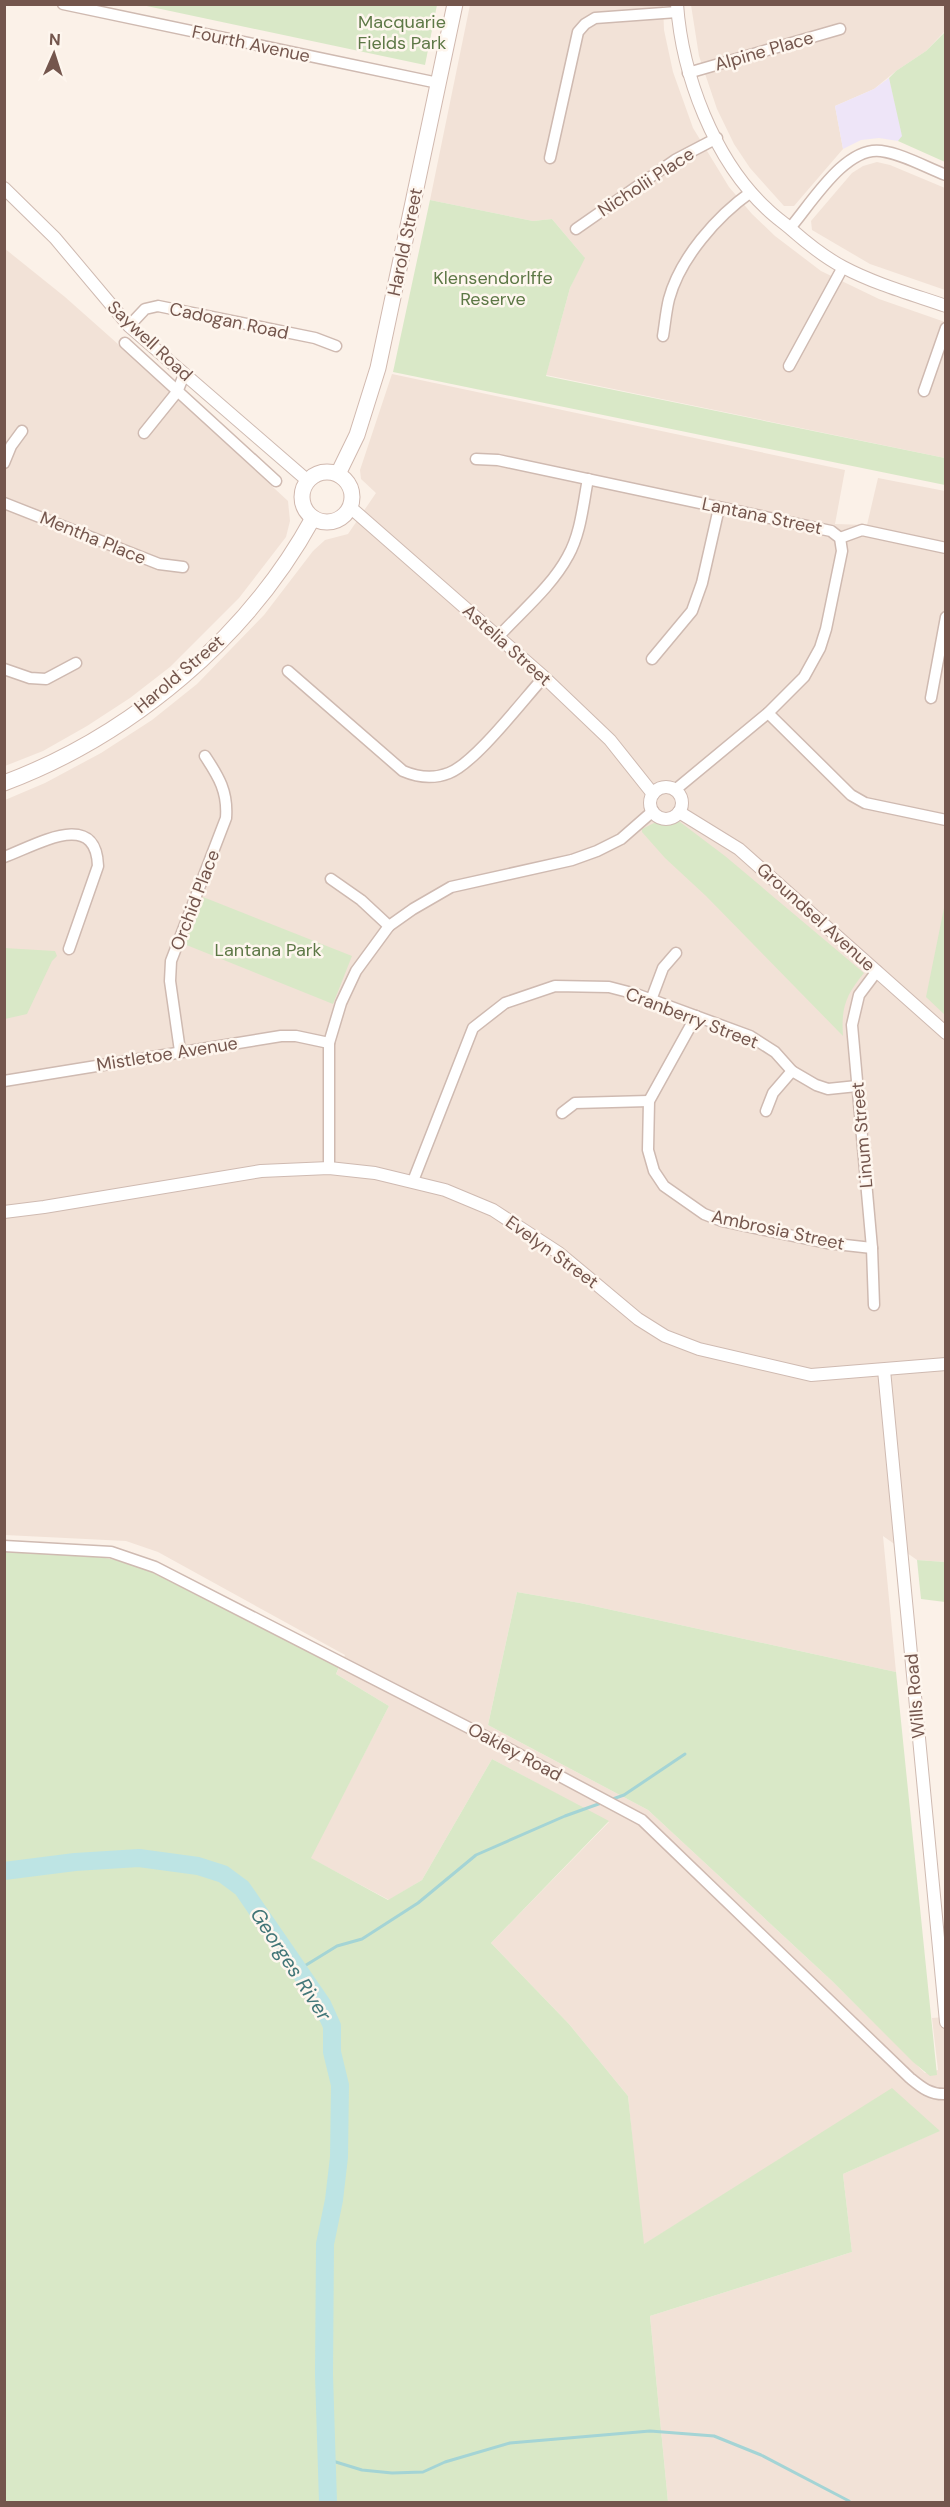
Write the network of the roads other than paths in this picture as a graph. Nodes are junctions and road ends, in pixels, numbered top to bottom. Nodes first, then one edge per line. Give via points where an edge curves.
1 (63, 4) edge
2 (455, 4) edge
3 (677, 8) edge
4 (840, 29) dead end
5 (688, 73) junction
6 (438, 83) junction
7 (717, 138) junction
8 (550, 158) dead end
9 (945, 176) edge
10 (4, 188) edge
11 (751, 192) junction
12 (790, 228) junction
13 (576, 229) dead end
14 (843, 267) junction
15 (945, 306) edge
16 (129, 326) junction
17 (945, 328) edge
18 (663, 336) dead end
19 (125, 344) dead end
20 (336, 346) dead end
21 (789, 366) dead end
22 (184, 375) junction
23 (924, 391) dead end
24 (177, 392) junction
25 (22, 431) dead end
26 (144, 434) dead end
27 (476, 459) dead end
28 (4, 463) edge
29 (338, 474) junction
30 (588, 479) junction
31 (276, 481) dead end
32 (308, 481) junction
33 (4, 503) edge
34 (350, 507) junction
35 (719, 508) junction
36 (313, 518) junction
37 (840, 538) junction
38 (945, 548) edge
39 (183, 567) dead end
40 (945, 617) edge
41 (499, 636) junction
42 (652, 659) dead end
43 (76, 663) dead end
44 (4, 669) edge
45 (288, 671) dead end
46 (544, 677) junction
47 (931, 698) dead end
48 (768, 713) junction
49 (205, 756) dead end
50 (4, 783) edge
51 (675, 790) junction
52 (653, 794) junction
53 (653, 811) junction
54 (679, 812) junction
55 (945, 820) edge
56 (4, 857) edge
57 (331, 879) dead end
58 (389, 926) junction
59 (69, 950) dead end
60 (676, 953) dead end
61 (876, 971) junction
62 (651, 1000) junction
63 (696, 1016) junction
64 (945, 1033) edge
65 (329, 1042) junction
66 (180, 1051) junction
67 (792, 1071) junction
68 (4, 1081) edge
69 (857, 1086) junction
70 (649, 1101) junction
71 (766, 1111) dead end
72 (562, 1113) dead end
73 (329, 1168) junction
74 (413, 1181) junction
75 (4, 1212) edge
76 (872, 1248) junction
77 (874, 1305) dead end
78 (945, 1364) edge
79 (884, 1370) junction
80 (4, 1546) edge
81 (945, 2022) edge
82 (945, 2094) edge

1 - 6 street, Fourth Avenue
2 - 6 main road, Harold Street
3 - 5 street
3 - 8 street via 595,18 578,32
4 - 5 street, Alpine Place
5 - 7 street via 701,111
6 - 29 main road, Harold Street via 378,368 357,435
7 - 11 street
7 - 13 street, Nicholii Place via 675,160
9 - 12 street via 894,154 867,151 843,164
10 - 16 street, Saywell Road via 55,238
11 - 12 street
11 - 18 street via 728,208 700,241 670,297
12 - 14 street
14 - 15 street
14 - 21 street
16 - 20 street, Cadogan Road via 145,309 158,306
16 - 22 street, Saywell Road
17 - 23 street
19 - 24 street
22 - 24 street
22 - 32 street, Saywell Road
24 - 26 street
24 - 31 street
25 - 28 street
27 - 30 street, Lantana Street
29 - 32 main road via 323,472
29 - 34 main road via 351,488
30 - 35 street, Lantana Street
30 - 41 street via 569,555
32 - 36 main road via 302,501
33 - 39 street, Mentha Place via 159,564
34 - 36 main road via 336,520
34 - 41 street, Astelia Street
35 - 37 street, Lantana Street via 831,531
35 - 42 street via 692,611
36 - 50 main road, Harold Street via 270,584 183,676 95,738
37 - 38 street via 862,530
37 - 48 street, Lantana Street via 842,551 820,648 804,677
40 - 47 street
41 - 46 street, Astelia Street
43 - 44 street via 46,679
45 - 46 street via 403,771 427,777 447,774 466,764
46 - 52 street, Astelia Street via 610,740
48 - 51 street, Lantana Street
48 - 55 street via 850,795 865,803
49 - 66 street, Orchid Place via 222,782 226,818 171,961
51 - 52 street via 663,787
51 - 54 street via 682,800
52 - 53 street
53 - 54 street via 666,818
53 - 58 street via 621,839 597,851 451,887
54 - 61 street, Groundsel Avenue via 739,849
56 - 59 street via 67,833 82,835 92,842 98,866
57 - 58 street
58 - 65 street via 356,971
60 - 62 street via 663,968
61 - 64 street, Groundsel Avenue
61 - 69 street, Linum Street via 859,995 853,1015
62 - 63 street, Cranberry Street
62 - 74 street, Cranberry Street via 609,987 555,986 494,1009 472,1028
63 - 67 street, Cranberry Street via 750,1036 775,1052
63 - 70 street, Ambrosia Street
65 - 66 street, Mistletoe Avenue via 281,1036
65 - 73 street
66 - 68 street, Mistletoe Avenue
67 - 69 street, Cranberry Street via 828,1089
67 - 71 street via 772,1093
69 - 76 street, Linum Street
70 - 72 street via 574,1103
70 - 76 street, Ambrosia Street via 648,1150 654,1171 664,1186 704,1214 827,1243
73 - 74 street, Evelyn Street
73 - 75 street, Evelyn Street via 261,1172
74 - 79 street, Evelyn Street via 454,1193 500,1214 560,1253 638,1319 681,1343 811,1375
76 - 77 street, Linum Street
78 - 79 street, Evelyn Street
79 - 81 street, Wills Road
80 - 82 street, Oakley Road via 111,1552 155,1567 642,1820 910,2078 936,2095

